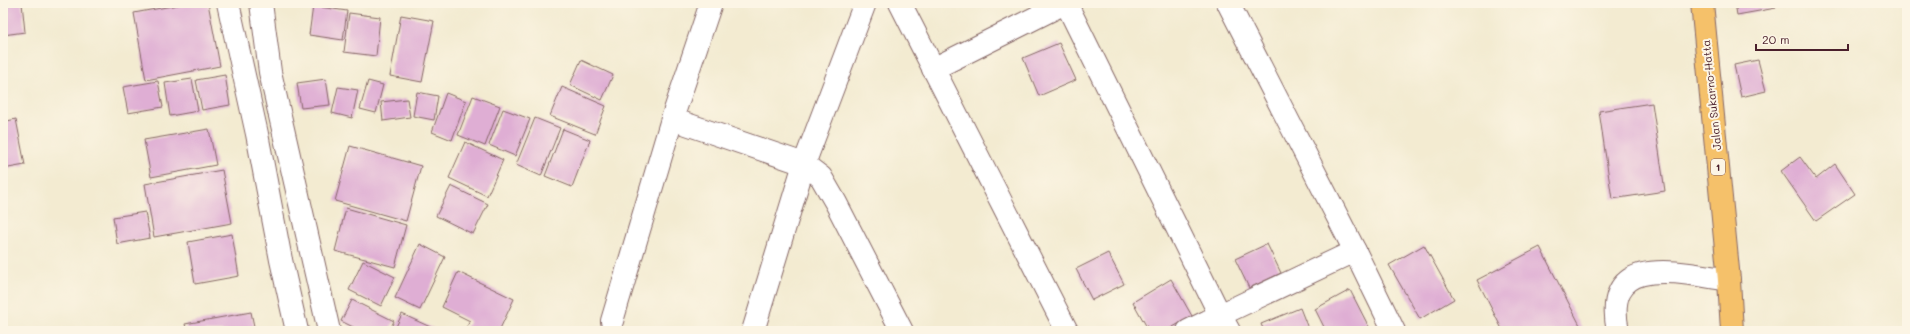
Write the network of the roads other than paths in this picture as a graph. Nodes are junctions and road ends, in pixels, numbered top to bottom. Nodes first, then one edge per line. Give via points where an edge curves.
1 (228, 3) edge
2 (261, 3) edge
3 (711, 3) edge
4 (865, 3) edge
5 (900, 3) edge
6 (1066, 3) edge
7 (1228, 3) edge
8 (1702, 3) edge
9 (933, 69) junction
10 (672, 119) junction
11 (804, 164) junction
12 (1355, 251) junction
13 (1729, 280) junction
14 (612, 321) dead end
15 (1224, 323) edge
16 (297, 331) edge
17 (329, 331) edge
18 (753, 331) edge
19 (902, 331) edge
20 (1067, 331) edge
21 (1188, 331) edge
22 (1394, 331) edge
23 (1618, 331) edge
24 (1732, 331) edge

1 - 16 street
2 - 17 street via 270,72
3 - 10 street
4 - 11 street
5 - 9 street
6 - 9 street
6 - 15 street
7 - 12 street
8 - 13 highway, Jalan Sukarno-Hatta / 1
9 - 20 street
10 - 11 street
10 - 14 street
11 - 18 street
11 - 19 street via 821,177
12 - 15 street
12 - 22 street
13 - 23 street via 1649,272 1635,277 1624,283 1616,298
13 - 24 highway, Jalan Sukarno-Hatta / 1
15 - 21 street

